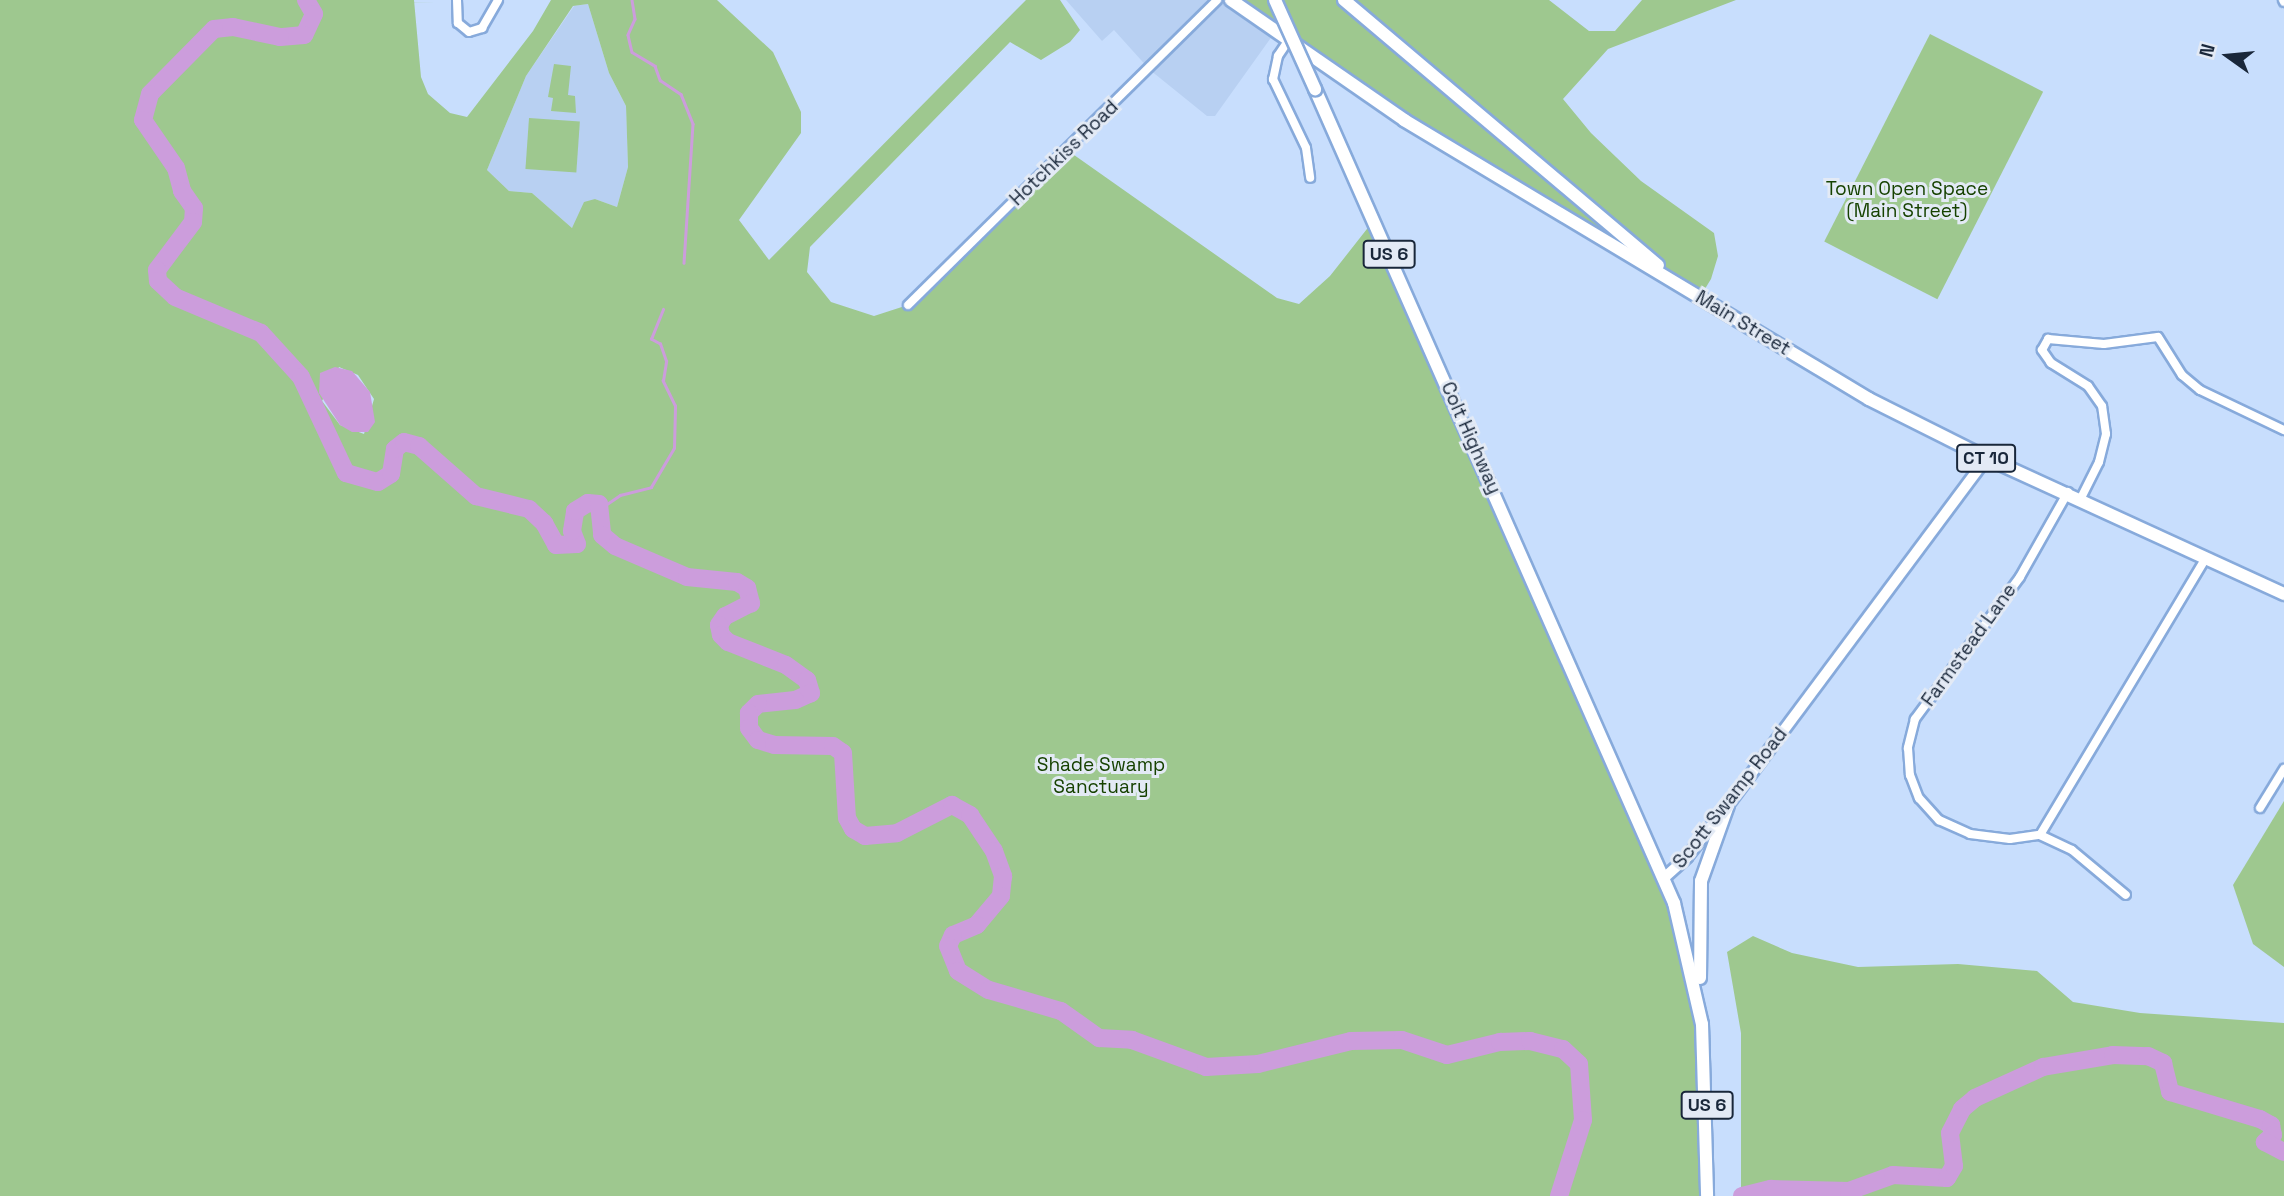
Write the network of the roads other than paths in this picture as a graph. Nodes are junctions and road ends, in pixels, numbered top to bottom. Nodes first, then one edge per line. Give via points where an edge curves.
1 (457, 0) edge
2 (498, 0) edge
3 (1217, 0) edge
4 (1231, 0) edge
5 (1275, 0) edge
6 (1344, 0) edge
7 (1288, 41) junction
8 (1310, 178) dead end
9 (1700, 297) junction
10 (908, 305) dead end
11 (2284, 430) edge
12 (1987, 458) junction
13 (2068, 492) junction
14 (2081, 498) junction
15 (2206, 558) junction
16 (2284, 594) edge
17 (2284, 769) edge
18 (1728, 805) junction
19 (2260, 808) dead end
20 (2040, 835) junction
21 (1665, 877) junction
22 (2126, 895) dead end
23 (1702, 1024) junction
24 (1707, 1191) edge

1 - 2 street via 458,23 469,32 482,28
3 - 10 street, Hotchkiss Road
4 - 7 highway, Main Street / CT 10
5 - 21 highway, Colt Highway / US 6, bridge
6 - 9 highway
7 - 8 street via 1272,79 1306,148
7 - 9 highway, Main Street / CT 10 via 1404,120
9 - 12 highway, Main Street / CT 10 via 1870,399
11 - 14 street via 2200,390 2182,375 2158,337 2104,344 2048,339 2042,351 2051,363 2088,386 2102,406 2106,434 2099,463
12 - 13 highway, Main Street / CT 10
12 - 18 main road, Scott Swamp Road
13 - 14 highway, Main Street / CT 10
13 - 20 street, Farmstead Lane via 2020,577 1915,719 1908,748 1919,799 1939,820 1970,834 2010,839
14 - 15 highway, Main Street / CT 10
15 - 16 highway, Main Street / CT 10
15 - 20 street
17 - 19 street
18 - 21 main road, Scott Swamp Road via 1687,858
18 - 23 highway via 1704,862 1698,900
20 - 22 street via 2072,850
21 - 23 highway, Scott Swamp Road / US 6 via 1689,958
23 - 24 highway, Scott Swamp Road / US 6

